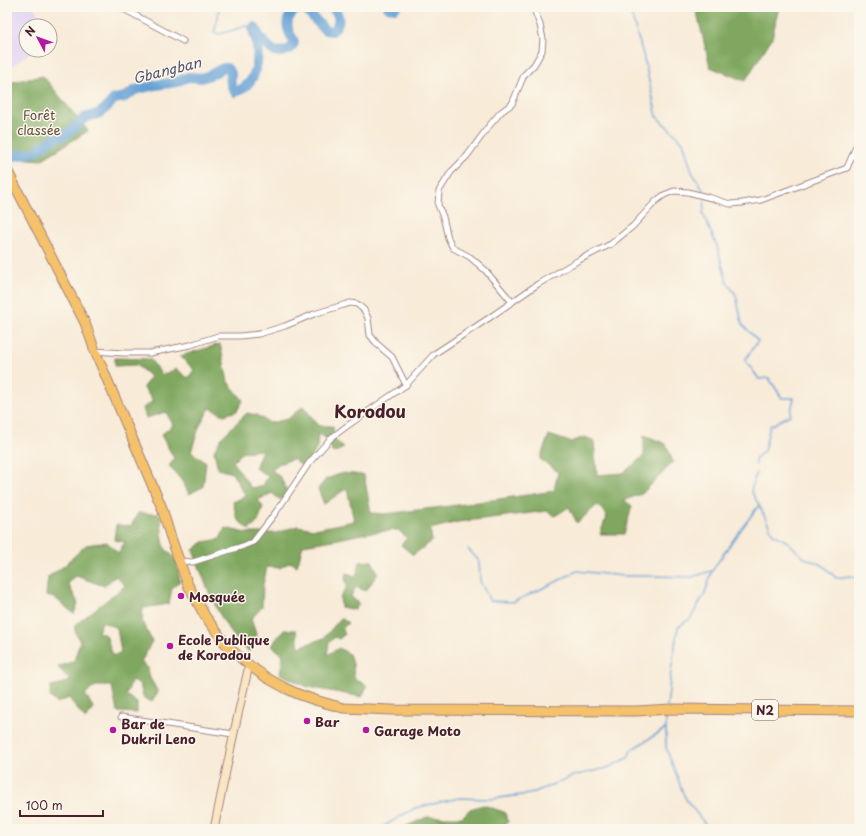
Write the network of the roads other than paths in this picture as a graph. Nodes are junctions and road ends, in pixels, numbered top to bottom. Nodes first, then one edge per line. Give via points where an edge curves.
1 (120, 7) edge
2 (534, 9) dead end
3 (183, 41) dead end
4 (859, 143) edge
5 (8, 173) edge
6 (512, 302) junction
7 (95, 351) junction
8 (406, 385) junction
9 (180, 561) junction
10 (249, 665) junction
11 (859, 711) edge
12 (121, 717) dead end
13 (233, 734) junction
14 (214, 829) edge

1 - 3 street
2 - 6 street via 543,39 542,51 524,75 512,104 489,126 467,156 451,172 439,191 438,205 452,248 470,257 485,270
4 - 6 street via 847,168 761,200 730,204 688,192 674,191 664,195 634,226 611,244 538,284
5 - 7 highway, N2 via 84,323
6 - 8 street via 434,354
7 - 8 street via 150,353 218,336 260,334 350,303 357,304 364,310 368,318 370,335 392,358
7 - 9 highway, N2 via 162,508
8 - 9 street via 331,438 309,463 253,542 194,562
9 - 10 highway, N2 via 188,585 205,616 228,647
10 - 11 highway, N2 via 287,689 343,708
10 - 13 street
12 - 13 street
13 - 14 street

